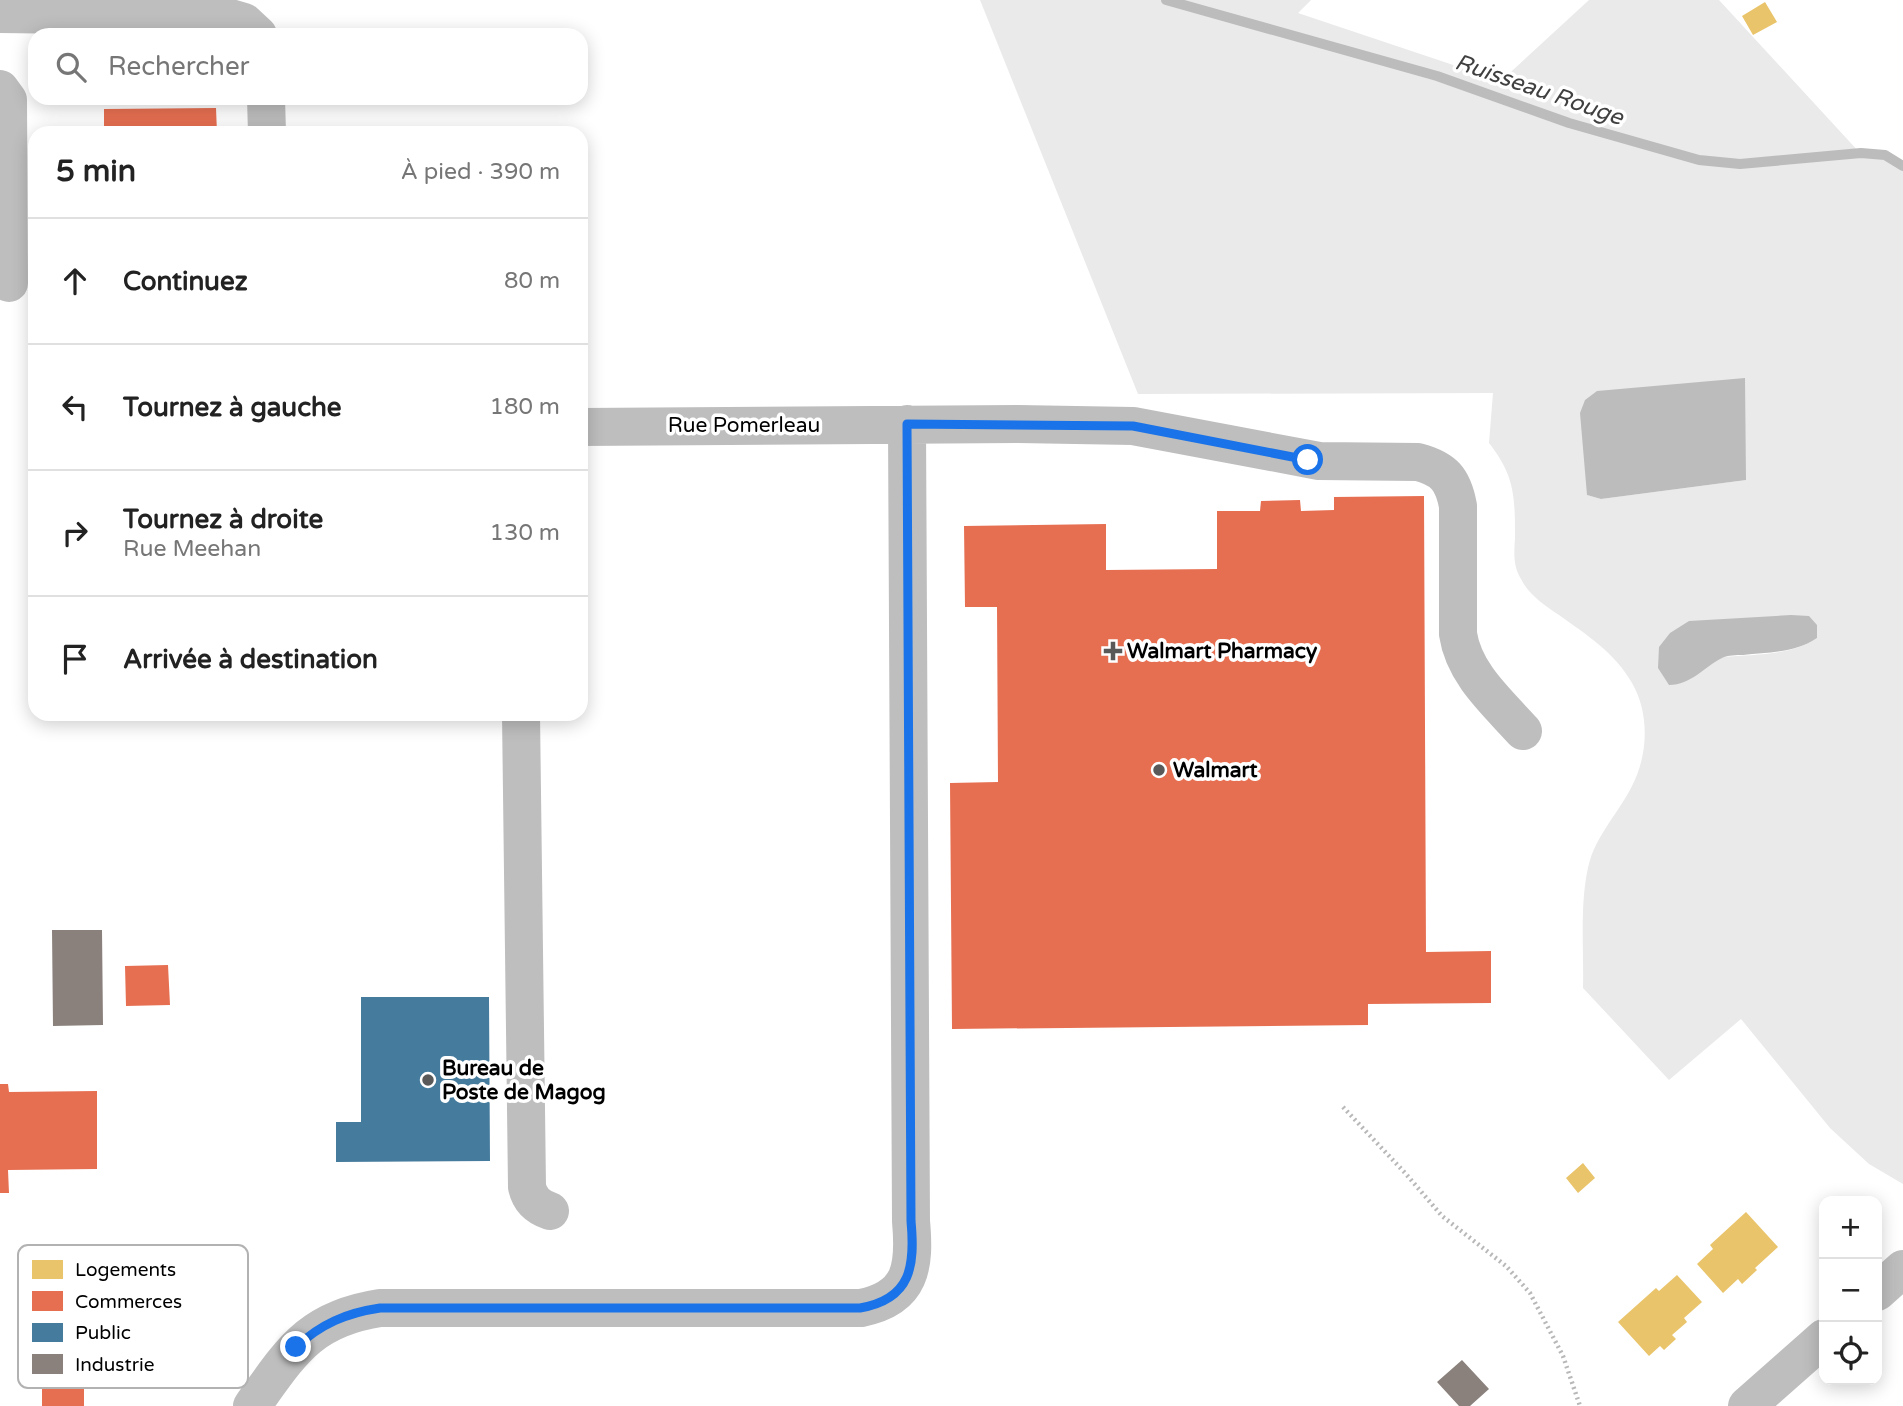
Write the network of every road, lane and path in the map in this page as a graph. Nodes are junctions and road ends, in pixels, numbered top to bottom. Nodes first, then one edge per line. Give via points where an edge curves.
1 (0, 14) edge
2 (254, 20) edge
3 (0, 89) edge
4 (266, 105) edge
5 (267, 126) edge
6 (15, 283) edge
7 (907, 424) junction
8 (588, 427) edge
9 (521, 721) edge
10 (1523, 731) dead end
11 (1343, 1107) dead end
12 (550, 1211) dead end
13 (1819, 1342) edge
14 (252, 1406) edge
15 (1580, 1406) edge
16 (1746, 1406) edge

1 - 2 street
3 - 6 street via 8,100
4 - 5 street
7 - 8 street, Rue Pomerleau
7 - 10 street, Rue Pomerleau via 1133,426 1319,461 1433,466 1455,490 1458,506 1460,649 1474,676
7 - 14 street via 914,1256 907,1278 883,1302 860,1308 361,1311 310,1334
9 - 12 street via 527,1187 532,1200
11 - 15 path via 1431,1206 1506,1266 1530,1293 1563,1356
13 - 16 street

